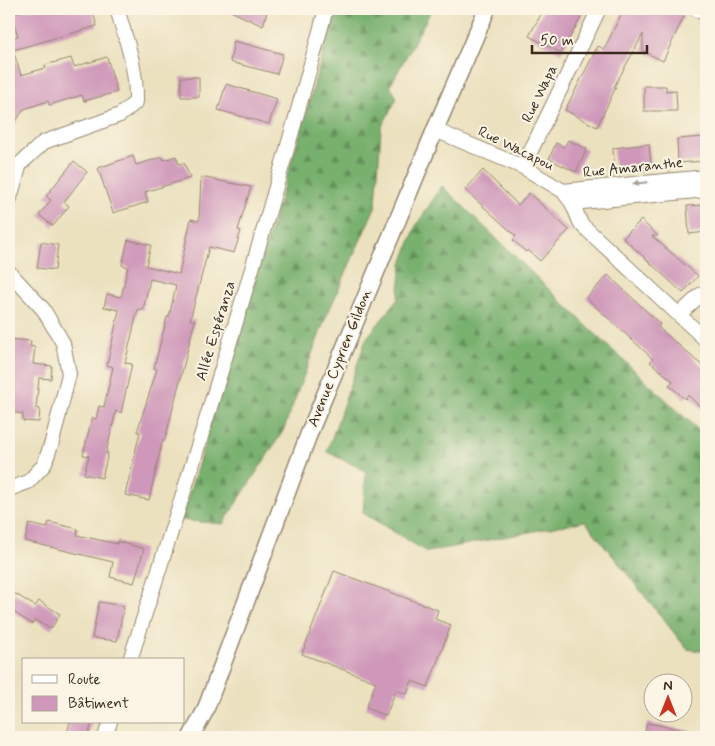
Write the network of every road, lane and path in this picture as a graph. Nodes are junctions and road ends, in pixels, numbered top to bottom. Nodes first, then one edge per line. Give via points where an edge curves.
1 (117, 9) edge
2 (326, 9) edge
3 (487, 9) edge
4 (599, 9) edge
5 (696, 9) edge
6 (706, 14) edge
7 (434, 130) junction
8 (523, 167) junction
9 (706, 177) edge
10 (660, 188) junction
11 (706, 190) edge
12 (563, 191) junction
13 (9, 201) edge
14 (572, 203) junction
15 (9, 272) edge
16 (706, 293) edge
17 (679, 315) junction
18 (706, 340) edge
19 (9, 489) edge
20 (131, 658) edge
21 (205, 711) junction
22 (109, 724) edge
23 (106, 737) edge
24 (190, 737) edge
25 (200, 737) edge

1 - 13 street via 137,86 136,102 120,115 44,142 20,164
2 - 20 street, Allée Espéranza via 189,477
3 - 7 street, Avenue Cyprien Gildon
4 - 8 street, Rue Wapa
5 - 6 street
7 - 8 street, Rue Wacapou
7 - 21 street, Avenue Cyprien Gildon via 310,431
8 - 12 street, Rue Wacapou
9 - 10 street, Rue Amaranthe
10 - 11 street, Rue Amaranthe
10 -> 12 street, Rue Amaranthe
10 - 14 street, Rue Amaranthe
12 - 14 street, Rue Wacapou
14 - 17 street, Rue Wacapou via 581,224
15 - 19 street via 43,309 63,343 68,374 44,465 28,482
16 - 17 street
17 - 18 street, Rue Wacapou
21 - 24 street, Avenue Cyprien Gildon
21 - 25 street, Avenue Cyprien Gildon
22 - 23 street

